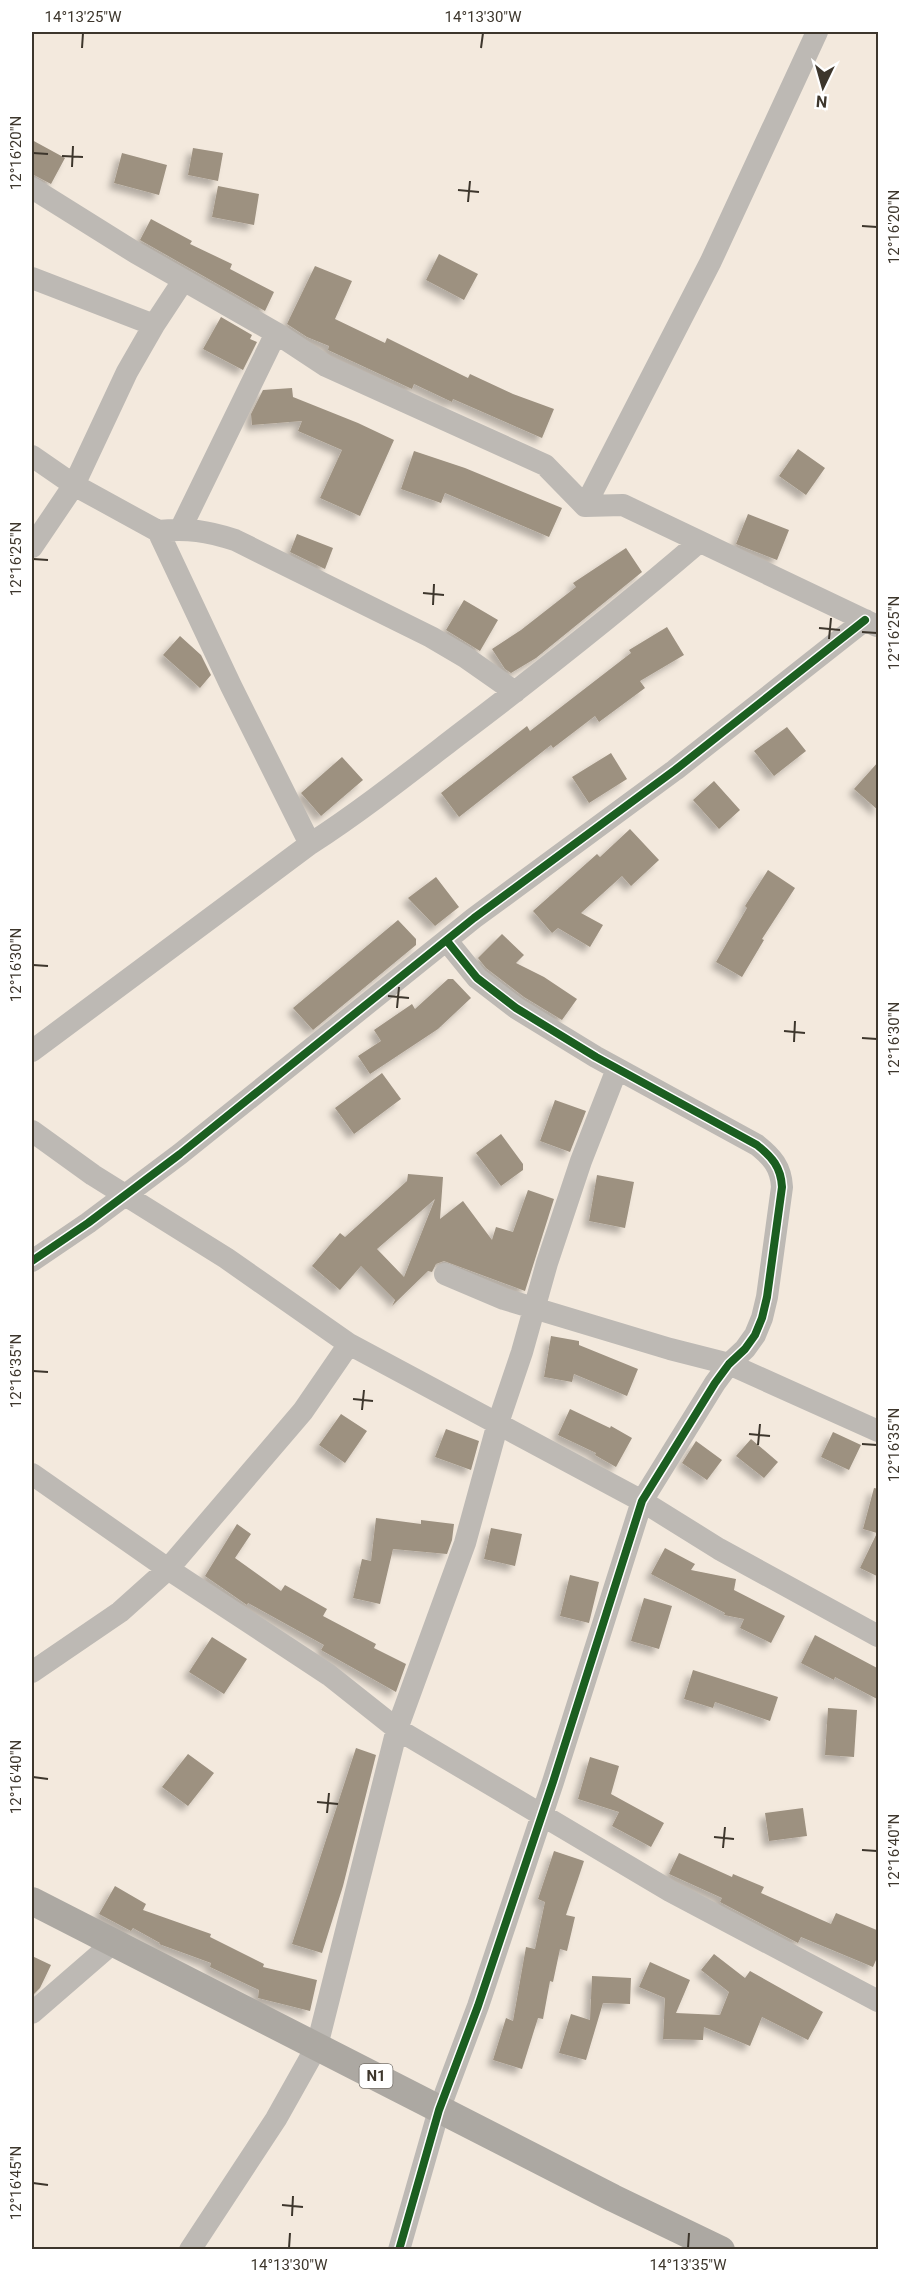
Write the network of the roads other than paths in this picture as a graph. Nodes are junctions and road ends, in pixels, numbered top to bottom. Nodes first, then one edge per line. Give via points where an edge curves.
1 (817, 32) edge
2 (32, 188) edge
3 (32, 278) edge
4 (183, 281) junction
5 (154, 325) junction
6 (276, 333) junction
7 (32, 456) edge
8 (74, 485) junction
9 (585, 506) junction
10 (181, 528) junction
11 (158, 531) junction
12 (698, 543) junction
13 (32, 547) edge
14 (872, 623) edge
15 (515, 692) junction
16 (310, 844) junction
17 (447, 941) junction
18 (32, 1051) edge
19 (617, 1069) junction
20 (32, 1131) edge
21 (125, 1196) junction
22 (32, 1261) edge
23 (445, 1274) dead end
24 (535, 1308) junction
25 (349, 1344) junction
26 (729, 1364) junction
27 (498, 1423) junction
28 (879, 1431) edge
29 (32, 1474) edge
30 (642, 1501) junction
31 (168, 1569) junction
32 (879, 1636) edge
33 (32, 1672) edge
34 (397, 1729) junction
35 (541, 1814) junction
36 (32, 1901) edge
37 (114, 1942) junction
38 (879, 2001) edge
39 (32, 2013) edge
40 (317, 2046) junction
41 (440, 2110) junction
42 (190, 2250) edge
43 (399, 2250) edge
44 (721, 2250) edge

1 - 9 street via 711,261
2 - 4 street
3 - 5 street
4 - 5 street
4 - 6 street
5 - 8 street via 127,372
6 - 9 street via 326,366 545,465
6 - 10 street
7 - 8 street
8 - 11 street
8 - 13 street
9 - 12 street via 623,505
10 - 11 street
10 - 15 street via 235,540 384,613 465,657
11 - 16 street
12 - 14 street
12 - 15 street
14 - 17 street
15 - 16 street
16 - 18 street
17 - 19 street via 477,978 508,1002
17 - 21 street
19 - 24 street via 581,1161
19 - 26 street via 757,1144 772,1157 781,1173 762,1318 745,1349
20 - 21 street
21 - 22 street
21 - 25 street via 226,1258
23 - 24 street
24 - 26 street
24 - 27 street
25 - 27 street
25 - 31 street via 303,1411
26 - 28 street
26 - 30 street
27 - 30 street
27 - 34 street via 465,1543
29 - 31 street
30 - 32 street via 719,1549
30 - 35 street
31 - 33 street via 120,1612
31 - 34 street via 329,1675
34 - 35 street
34 - 40 street
35 - 38 street via 670,1891
35 - 41 street
36 - 37 main road, N1
37 - 39 street
37 - 40 main road, N1
40 - 41 main road, N1
40 - 42 street via 276,2119
41 - 43 street
41 - 44 main road, N1

